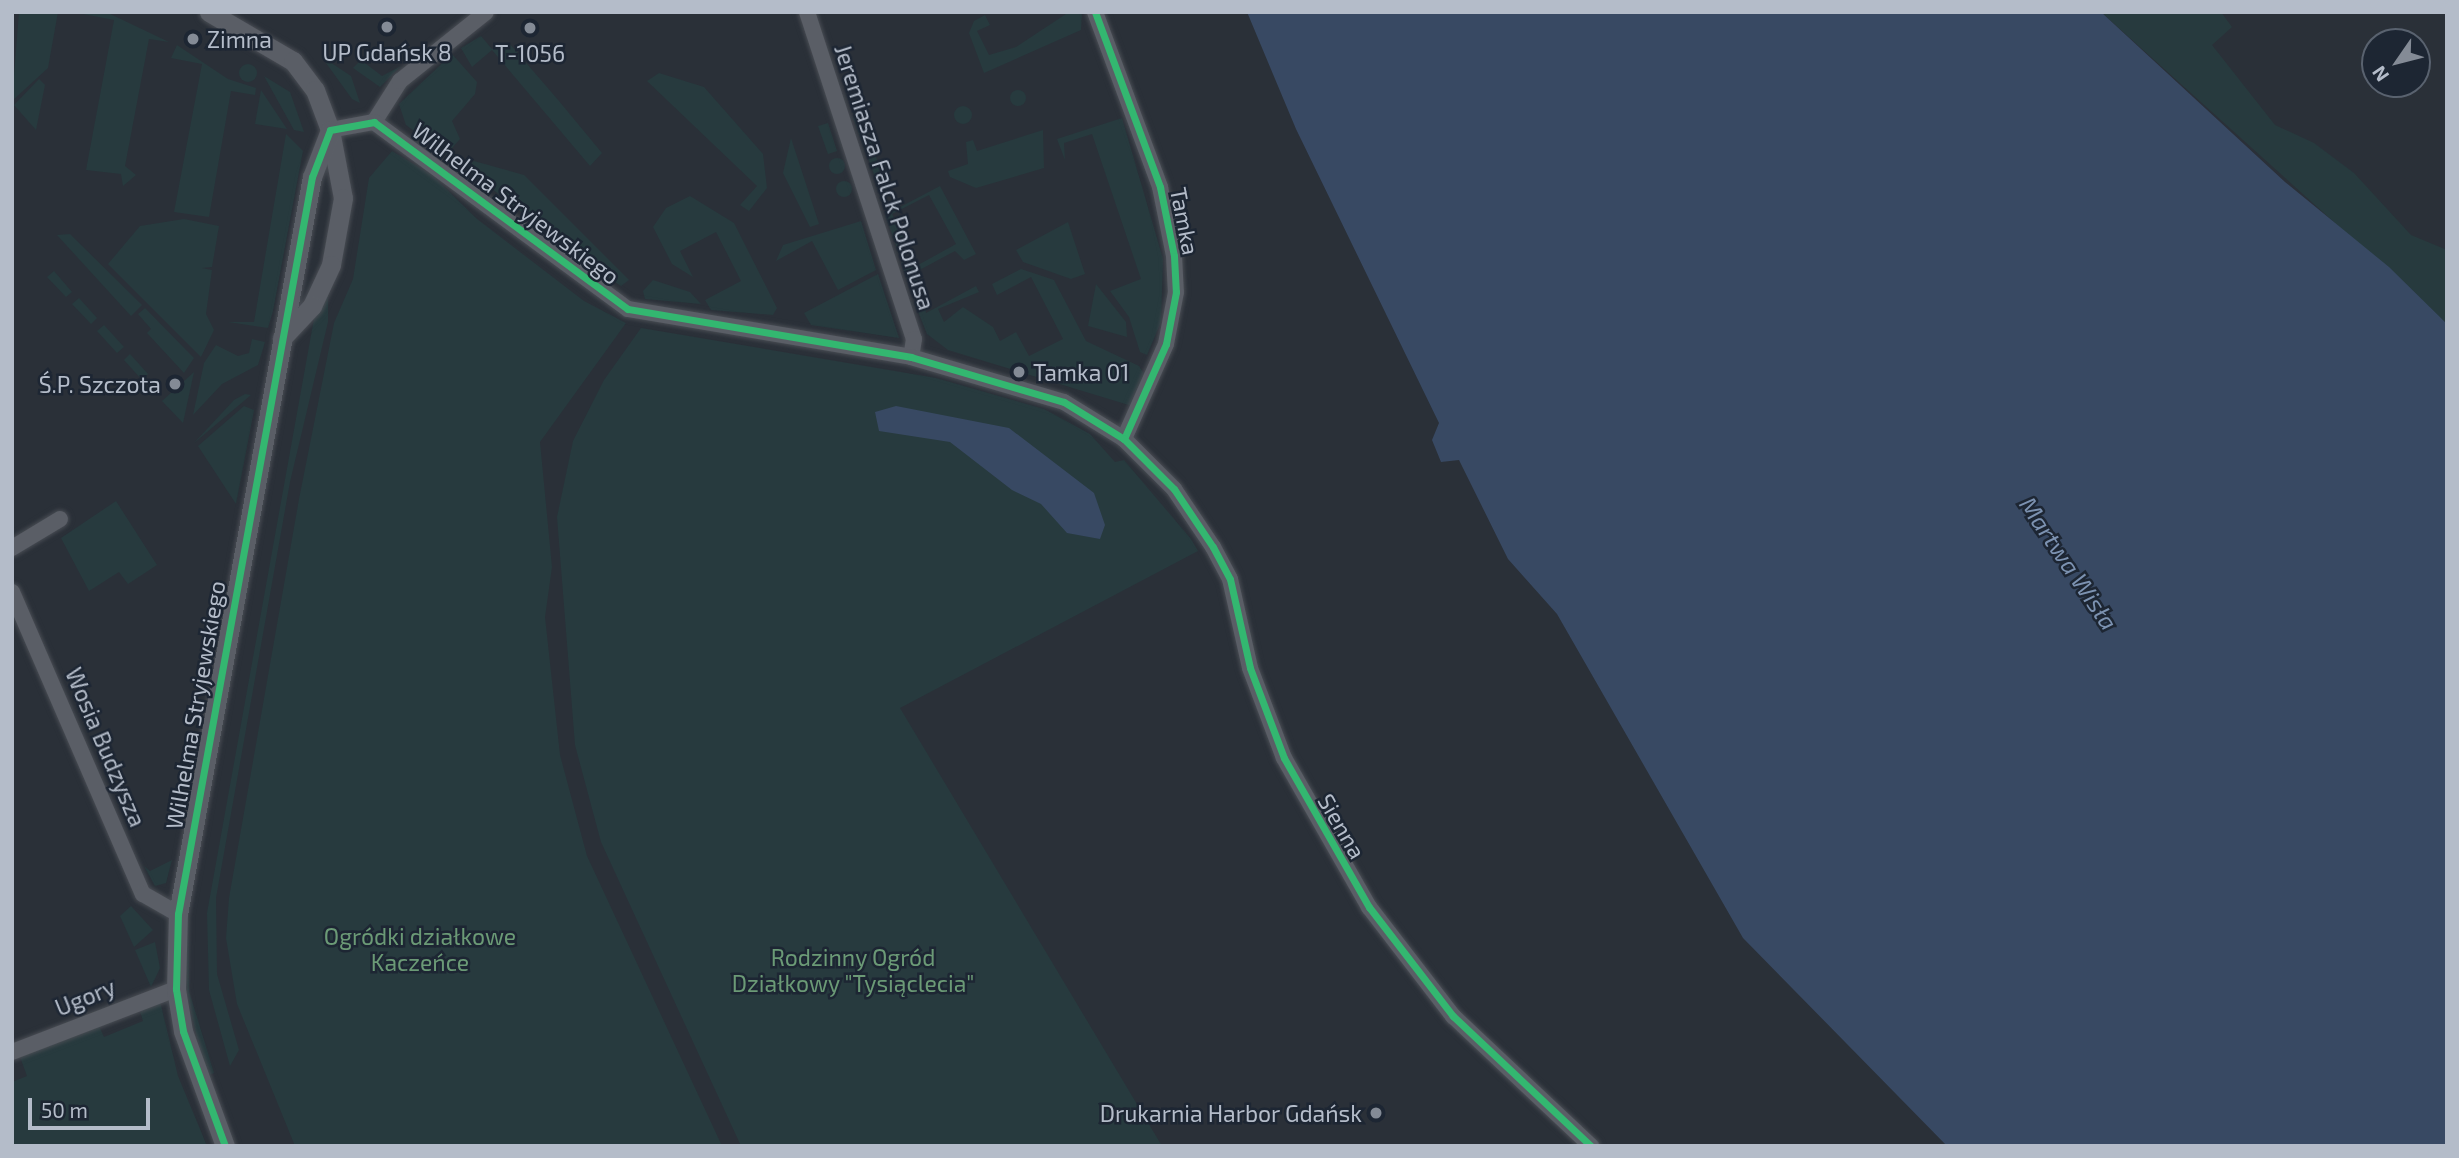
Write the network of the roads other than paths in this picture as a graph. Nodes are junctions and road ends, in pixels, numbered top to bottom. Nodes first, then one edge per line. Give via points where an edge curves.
1 (209, 12) edge
2 (486, 12) edge
3 (807, 12) edge
4 (1095, 12) edge
5 (374, 122) junction
6 (330, 130) junction
7 (282, 338) junction
8 (911, 357) junction
9 (1124, 439) junction
10 (60, 519) dead end
11 (12, 548) edge
12 (12, 592) edge
13 (178, 914) junction
14 (176, 989) junction
15 (12, 1052) edge
16 (225, 1146) edge
17 (1591, 1146) edge

1 - 6 street via 293,61 315,90
2 - 5 street via 400,81
3 - 8 street, Jeremiasza Falck Polonusa via 914,339
4 - 9 street, Tamka via 1160,187 1174,256 1176,292 1166,344
5 - 6 street
5 - 8 street, Wilhelma Stryjewskiego via 628,309
6 - 7 street, Wilhelma Stryjewskiego via 312,177
6 - 7 street via 343,198 331,265 312,306
7 - 13 street, Wilhelma Stryjewskiego
8 - 9 street, Wilhelma Stryjewskiego via 1064,402
9 - 17 street, Sienna via 1174,489 1230,579 1276,738 1361,895 1453,1016
10 - 11 street
12 - 13 street, Wosia Budzysza via 143,894
13 - 14 street
14 - 15 street, Ugory
14 - 16 street via 192,1064

